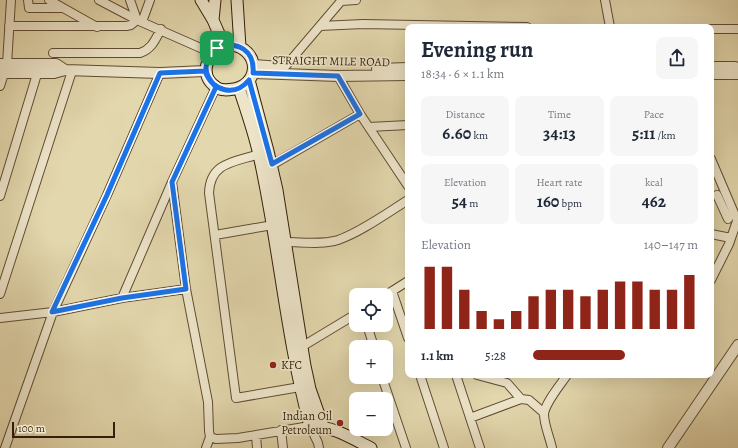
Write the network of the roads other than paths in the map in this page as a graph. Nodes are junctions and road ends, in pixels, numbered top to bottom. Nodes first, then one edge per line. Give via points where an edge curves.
1 (11, 0) edge
2 (28, 0) edge
3 (49, 0) edge
4 (99, 0) edge
5 (130, 0) edge
6 (150, 0) edge
7 (201, 0) edge
8 (215, 0) edge
9 (237, 0) edge
10 (342, 0) edge
11 (356, 0) edge
12 (605, 0) edge
13 (63, 8) junction
14 (213, 20) junction
15 (140, 21) junction
16 (609, 24) edge
17 (405, 25) edge
18 (9, 26) junction
19 (320, 26) junction
20 (97, 27) junction
21 (161, 29) junction
22 (714, 29) edge
23 (738, 29) edge
24 (224, 45) junction
25 (240, 47) junction
26 (53, 53) dead end
27 (212, 53) junction
28 (714, 67) edge
29 (738, 67) edge
30 (3, 68) edge
31 (284, 68) junction
32 (405, 68) edge
33 (68, 71) junction
34 (205, 71) junction
35 (160, 73) junction
36 (252, 73) junction
37 (37, 74) junction
38 (714, 74) edge
39 (738, 74) edge
40 (338, 76) junction
41 (405, 76) edge
42 (0, 86) edge
43 (216, 87) junction
44 (239, 88) junction
45 (360, 114) junction
46 (405, 125) edge
47 (369, 127) junction
48 (259, 154) junction
49 (272, 164) junction
50 (714, 166) edge
51 (405, 181) edge
52 (172, 182) junction
53 (717, 195) dead end
54 (0, 196) edge
55 (405, 202) edge
56 (728, 219) dead end
57 (738, 219) edge
58 (273, 225) junction
59 (714, 234) edge
60 (215, 235) junction
61 (731, 238) junction
62 (286, 242) junction
63 (714, 274) edge
64 (405, 283) edge
65 (186, 289) junction
66 (393, 290) edge
67 (0, 294) edge
68 (122, 298) junction
69 (393, 302) edge
70 (52, 312) junction
71 (0, 318) edge
72 (349, 318) edge
73 (405, 331) edge
74 (738, 345) edge
75 (303, 346) junction
76 (421, 378) edge
77 (457, 378) edge
78 (488, 378) edge
79 (565, 378) edge
80 (384, 384) edge
81 (300, 387) junction
82 (521, 399) junction
83 (544, 413) junction
84 (470, 418) junction
85 (310, 426) junction
86 (323, 426) junction
87 (281, 430) junction
88 (256, 435) junction
89 (210, 437) junction
90 (319, 446) edge
91 (671, 447) edge
92 (5, 448) edge
93 (206, 448) edge
94 (257, 448) edge
95 (283, 448) edge
96 (371, 448) edge
97 (406, 448) edge
98 (444, 448) edge
99 (480, 448) edge
100 (552, 448) edge

1 - 18 street
2 - 13 street via 29,8
3 - 13 street
4 - 15 street
5 - 15 street
6 - 15 street
7 - 14 main road
8 - 14 main road
9 - 25 main road
10 - 11 street
10 - 19 street
12 - 16 street
13 - 20 street
14 - 24 main road
15 - 20 street via 126,26
15 - 21 street
17 - 19 street
18 - 20 street
18 - 30 street
19 - 31 street
21 - 26 street via 152,46 140,53
21 - 27 street
22 - 23 street
24 - 25 main road
24 - 27 main road
25 - 36 main road via 251,55
27 - 34 main road
28 - 29 street
30 - 33 street via 56,64
30 - 37 street
30 - 42 street
31 - 32 street, STRAIGHT MILE ROAD
31 - 36 street, STRAIGHT MILE ROAD
33 - 35 street
33 - 37 street
33 - 67 street
34 - 35 street
34 - 43 main road via 208,80
35 - 70 street
36 - 40 street, STRAIGHT MILE ROAD
36 - 44 main road via 246,84
36 - 49 main road
37 - 54 street
38 - 39 street
40 - 41 street, STRAIGHT MILE ROAD
40 - 45 street
43 - 44 main road via 226,91
43 - 52 street
44 - 48 main road
45 - 47 street
45 - 49 street
46 - 47 street
47 - 51 street
48 - 58 main road
48 - 60 street via 221,167 212,176 210,193
49 - 62 main road
50 - 57 street
52 - 65 street
52 - 68 street
53 - 56 street
55 - 62 street via 338,240
57 - 61 street
58 - 60 street
58 - 81 main road
59 - 61 street
60 - 81 street via 236,398
61 - 63 street
62 - 75 main road
64 - 66 street
65 - 68 street
65 - 89 street via 208,402
68 - 70 street
69 - 73 street
70 - 71 street
70 - 92 street
72 - 75 street
74 - 91 street
75 - 86 main road via 310,389
76 - 98 street
77 - 84 street
78 - 82 street via 507,383
79 - 83 street
80 - 97 street
81 - 85 main road
82 - 83 street via 529,400
82 - 84 street
83 - 100 street
84 - 99 street
85 - 86 main road
85 - 87 street
85 - 90 street
86 - 90 street
86 - 96 main road
87 - 88 street
87 - 95 street
88 - 89 street via 224,439
88 - 94 street
89 - 93 street

